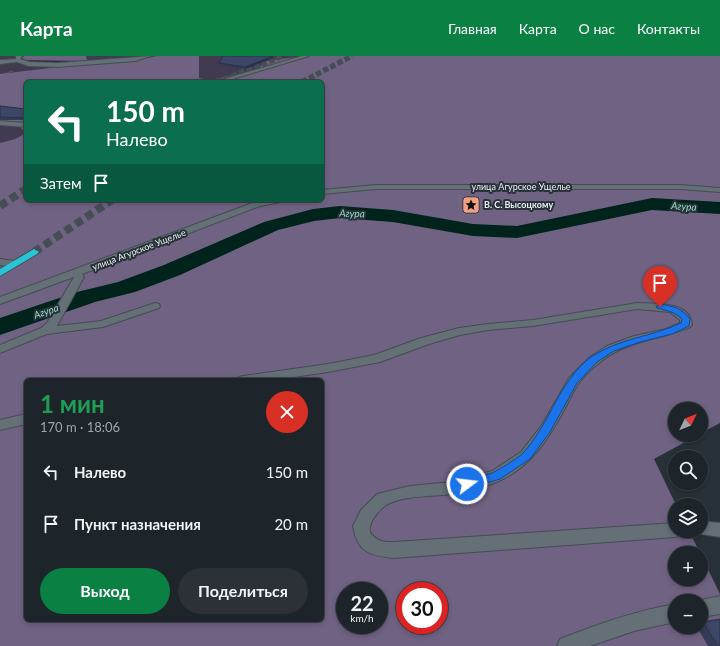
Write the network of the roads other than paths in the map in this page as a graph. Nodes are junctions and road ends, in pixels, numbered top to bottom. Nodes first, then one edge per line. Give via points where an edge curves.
1 (149, 56) edge
2 (307, 56) edge
3 (19, 58) edge
4 (125, 58) edge
5 (265, 61) edge
6 (0, 62) edge
7 (280, 64) junction
8 (40, 65) junction
9 (21, 69) road end
10 (224, 80) edge
11 (0, 123) edge
12 (24, 125) edge
13 (720, 190) edge
14 (324, 192) edge
15 (268, 202) edge
16 (34, 252) tunnel mouth
17 (0, 262) edge
18 (15, 264) junction
19 (0, 273) edge
20 (76, 274) junction
21 (0, 301) edge
22 (155, 306) dead end
23 (49, 328) junction
24 (0, 349) edge
25 (257, 378) edge
26 (24, 419) edge
27 (0, 425) edge
28 (708, 529) edge
29 (668, 530) edge
30 (720, 530) edge
31 (720, 605) edge
32 (708, 607) edge
33 (668, 614) edge
34 (567, 646) edge

1 - 4 street via 135,60
2 - 7 street
3 - 6 street
3 - 8 street via 28,64
4 - 8 street
5 - 7 street
7 - 10 street
8 - 9 street
11 - 12 street
13 - 14 street, улица Агурское Ущелье via 680,187 376,187
15 - 20 street, улица Агурское Ущелье
16 - 18 highway
17 - 18 street
18 - 19 highway
20 - 21 street, улица Агурское Ущелье
20 - 23 street via 79,277
22 - 23 street via 103,324
23 - 24 street
25 - 29 street via 376,359 425,341 488,327 533,323 636,306 672,309 686,319 686,324 669,332 638,339 611,349 594,360 573,381 547,429 526,456 496,476 452,488 410,492 383,499 367,515 361,526 363,537 376,549 394,550
26 - 27 street
28 - 30 street
31 - 32 street
33 - 34 street via 583,638

